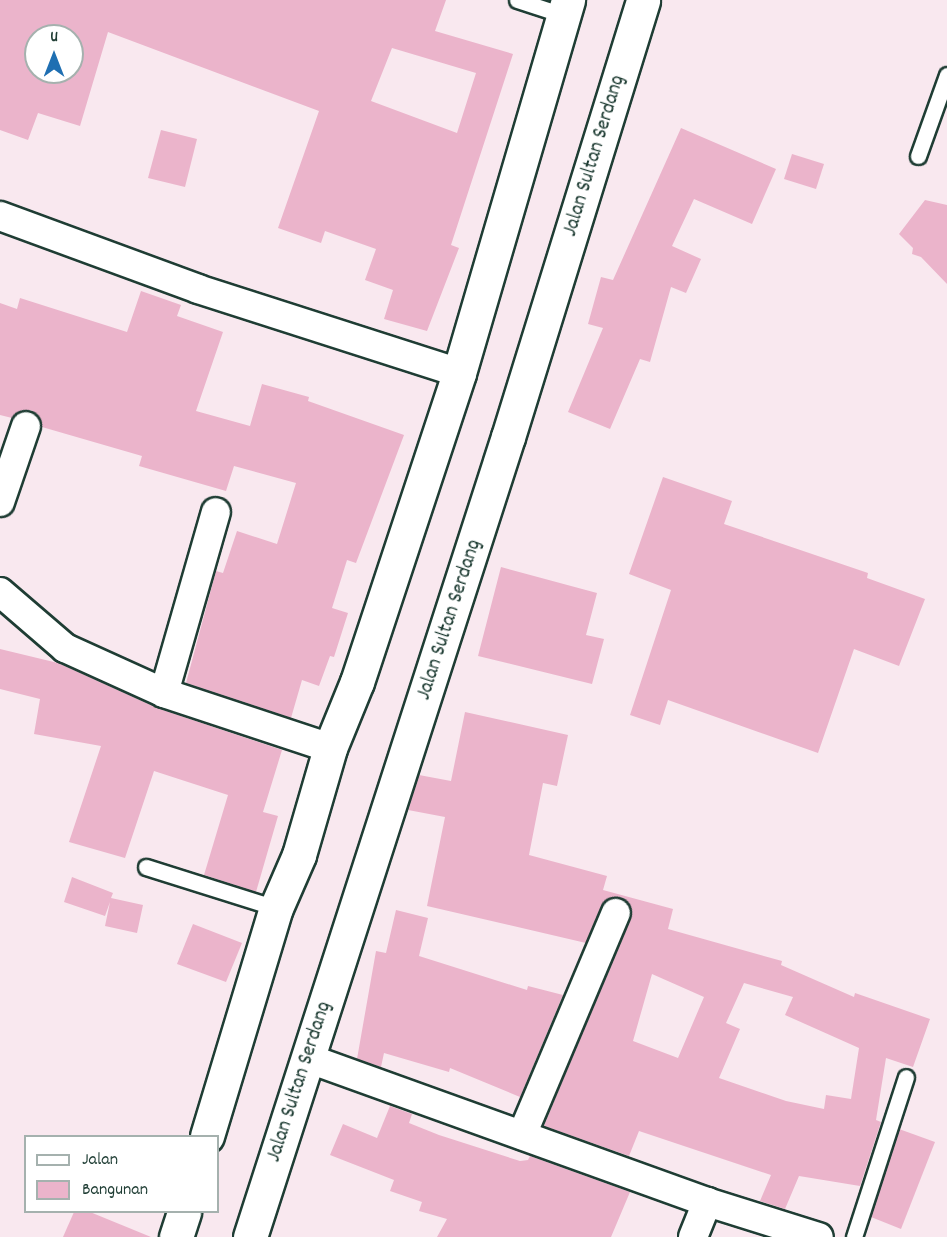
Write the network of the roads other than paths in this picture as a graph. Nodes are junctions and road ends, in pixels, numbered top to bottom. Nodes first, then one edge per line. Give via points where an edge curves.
1 (517, 0) edge
2 (643, 0) edge
3 (566, 8) edge
4 (947, 75) edge
5 (918, 156) dead end
6 (0, 216) edge
7 (459, 373) junction
8 (26, 426) dead end
9 (0, 502) edge
10 (216, 512) dead end
11 (0, 592) edge
12 (164, 693) junction
13 (330, 748) junction
14 (146, 867) dead end
15 (276, 908) junction
16 (616, 913) dead end
17 (307, 1058) junction
18 (906, 1077) dead end
19 (208, 1135) edge
20 (522, 1135) junction
21 (707, 1202) junction
22 (184, 1213) edge
23 (176, 1237) edge
24 (250, 1237) edge
25 (693, 1237) edge
26 (819, 1237) edge
27 (854, 1237) edge

1 - 3 lane
2 - 17 highway, Jalan Sultan Serdang via 494,483
3 - 7 highway
4 - 5 lane
6 - 7 street via 198,289
7 - 13 highway via 357,682
8 - 9 street
10 - 12 street
11 - 12 street via 65,648
12 - 13 street
13 - 15 highway via 299,855
14 - 15 lane
15 - 19 highway
16 - 20 street
17 - 20 street
17 - 24 highway, Jalan Sultan Serdang
18 - 27 lane
20 - 21 street
21 - 25 street
21 - 26 street
22 - 23 highway

